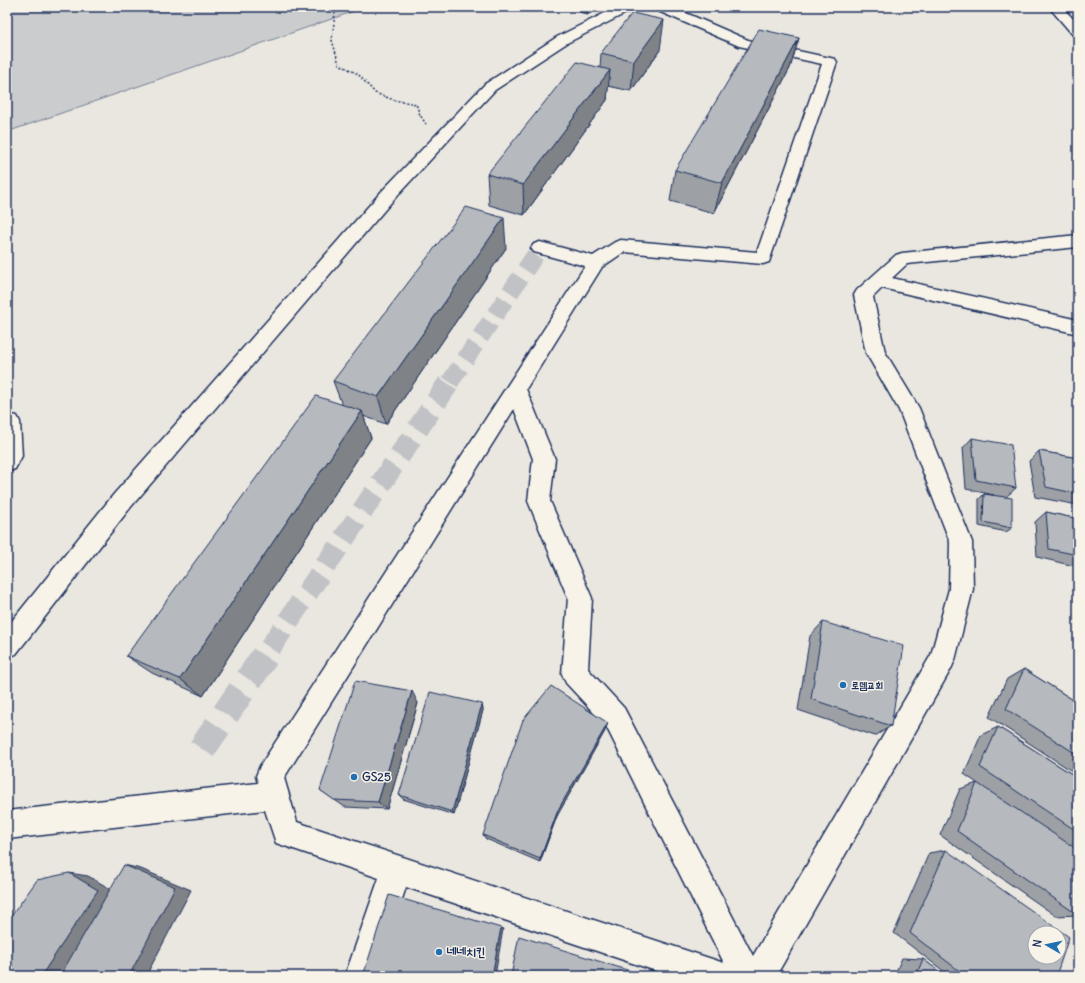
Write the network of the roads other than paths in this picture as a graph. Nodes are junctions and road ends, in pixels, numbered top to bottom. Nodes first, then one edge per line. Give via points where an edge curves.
1 (627, 7) edge
2 (661, 7) edge
3 (1055, 7) edge
4 (1078, 32) edge
5 (1078, 241) edge
6 (540, 248) dead end
7 (596, 263) junction
8 (878, 281) junction
9 (1078, 327) edge
10 (516, 388) junction
11 (7, 422) edge
12 (7, 463) edge
13 (7, 646) edge
14 (276, 795) junction
15 (7, 825) edge
16 (397, 870) junction
17 (361, 976) edge
18 (718, 976) edge
19 (747, 976) edge
20 (759, 976) edge

1 - 13 street via 562,40 490,87 388,195 122,501
2 - 7 street via 744,43 830,62 763,258 621,246
3 - 4 street
5 - 8 street via 902,259
6 - 7 street
7 - 10 street
8 - 9 street
8 - 20 street via 863,295 876,353 909,408 961,542 961,589 942,660
10 - 14 street via 270,776
10 - 19 street via 544,459 539,501 580,598 575,674 615,717
11 - 12 street via 10,422 11,456
14 - 15 street
14 - 16 street via 286,833
16 - 17 street
16 - 18 street

